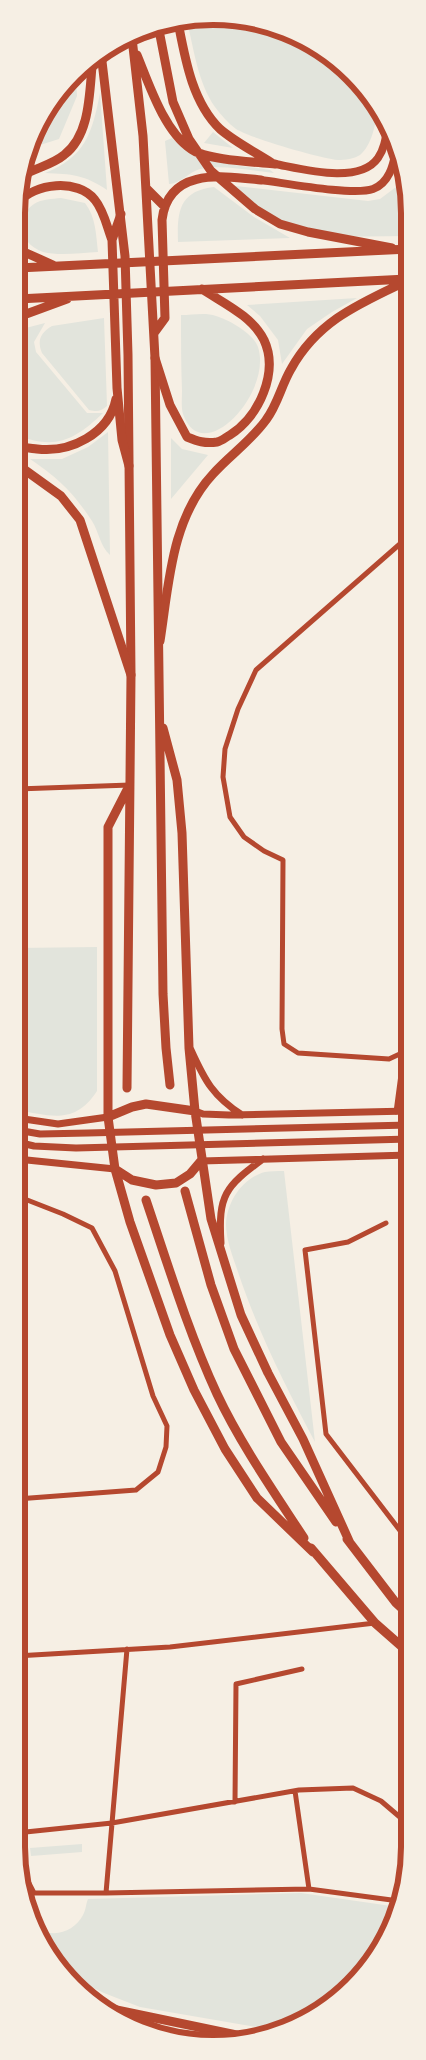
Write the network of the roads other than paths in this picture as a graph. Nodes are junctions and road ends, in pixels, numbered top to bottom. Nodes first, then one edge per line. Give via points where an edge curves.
1 (179, 28) edge
2 (159, 33) edge
3 (133, 42) edge
4 (102, 62) edge
5 (92, 70) edge
6 (385, 140) edge
7 (394, 160) edge
8 (275, 164) junction
9 (30, 172) edge
10 (261, 180) joint
11 (146, 188) junction
12 (26, 194) edge
13 (164, 206) junction
14 (120, 214) junction
15 (112, 240) junction
16 (401, 248) edge
17 (401, 249) edge
18 (25, 252) edge
19 (55, 266) junction
20 (25, 268) edge
21 (401, 279) edge
22 (401, 283) edge
23 (202, 289) junction
24 (78, 296) junction
25 (25, 299) edge
26 (25, 315) edge
27 (154, 332) junction
28 (155, 358) junction
29 (117, 388) junction
30 (25, 448) edge
31 (129, 466) junction
32 (25, 470) edge
33 (401, 543) edge
34 (160, 641) junction
35 (131, 675) junction
36 (160, 716) junction
37 (130, 785) junction
38 (25, 789) edge
39 (189, 1048) junction
40 (401, 1054) edge
41 (401, 1082) edge
42 (170, 1085) dead end
43 (128, 1088) dead end
44 (194, 1111) junction
45 (396, 1112) junction
46 (401, 1112) edge
47 (242, 1115) junction
48 (108, 1117) junction
49 (25, 1119) edge
50 (401, 1126) edge
51 (25, 1131) edge
52 (401, 1139) edge
53 (25, 1144) edge
54 (401, 1155) edge
55 (263, 1159) junction
56 (25, 1160) edge
57 (201, 1161) junction
58 (115, 1169) junction
59 (184, 1191) dead end
60 (25, 1199) edge
61 (146, 1200) dead end
62 (386, 1223) dead end
63 (221, 1250) junction
64 (25, 1498) edge
65 (401, 1532) edge
66 (350, 1543) junction
67 (314, 1552) junction
68 (401, 1608) edge
69 (375, 1623) junction
70 (401, 1646) edge
71 (127, 1650) junction
72 (25, 1656) edge
73 (302, 1669) dead end
74 (295, 1791) junction
75 (235, 1802) junction
76 (401, 1817) edge
77 (112, 1823) junction
78 (25, 1832) edge
79 (29, 1883) edge
80 (309, 1889) junction
81 (106, 1893) junction
82 (393, 1900) edge
83 (120, 2011) edge
84 (232, 2034) edge

1 - 8 main road via 185,58 208,114 228,134
2 - 16 main road via 173,102 198,155 211,171 255,209 280,224
3 - 8 main road via 158,105 177,136 192,150
3 - 11 main road
4 - 14 main road
5 - 9 main road via 85,122 78,137 64,156
6 - 8 main road via 374,163 356,172 338,173
7 - 10 main road via 390,174 383,182 374,189 362,191
10 - 13 main road via 193,179 182,185
11 - 13 main road
11 - 27 main road
12 - 15 main road via 42,188 64,186 82,190 94,199
13 - 27 main road via 165,318
14 - 15 main road
14 - 31 main road via 125,280
15 - 29 main road
17 - 19 main road
18 - 19 main road
19 - 20 main road
21 - 23 main road
22 - 34 main road via 350,308 320,330 302,350 268,418 199,491 174,550
23 - 24 main road
23 - 28 main road via 256,327 264,341 267,379 262,398 250,417 219,442 204,443 187,437 170,405
24 - 25 main road
24 - 26 main road
27 - 28 main road
28 - 34 main road
29 - 30 main road via 116,402 102,427 74,445 50,450
29 - 31 main road via 122,440
31 - 35 main road
32 - 35 main road via 61,496 80,520
33 - 40 street via 256,670 225,748 223,777 230,817 244,837 283,860 284,1044 298,1053 307,1054 389,1059
34 - 36 main road
35 - 37 main road
36 - 39 main road via 178,780
36 - 42 main road via 164,1023
37 - 38 street
37 - 43 main road
37 - 48 main road via 108,826
39 - 44 main road
39 - 47 street via 205,1080 223,1102
41 - 45 street
44 - 47 street
44 - 48 main road via 146,1104
44 - 57 main road
45 - 46 street
45 - 47 street
48 - 49 street via 58,1124
48 - 58 main road
50 - 51 street via 40,1134
52 - 53 street via 76,1148
54 - 55 street
55 - 57 street
55 - 63 street via 233,1183 223,1199 219,1215
56 - 58 street
57 - 58 main road via 176,1183 156,1185 132,1180
57 - 63 main road via 211,1219
58 - 67 main road via 170,1335 194,1390 225,1449 257,1498
59 - 66 main road via 211,1285 234,1349 281,1442
60 - 64 street via 92,1228 115,1271 153,1396 167,1426 166,1446 158,1472 136,1490
61 - 67 main road via 195,1344 217,1396 259,1469
62 - 65 street via 348,1242 305,1250 326,1434
63 - 66 main road via 245,1323
66 - 68 main road
67 - 69 main road
69 - 70 main road
69 - 71 street
71 - 72 street
71 - 77 street
73 - 75 street via 236,1684
74 - 75 street
74 - 76 street via 353,1788 381,1801
74 - 80 street
75 - 77 street
77 - 78 street
77 - 81 street
79 - 81 street via 34,1893
80 - 81 street
80 - 82 street
83 - 84 main road

